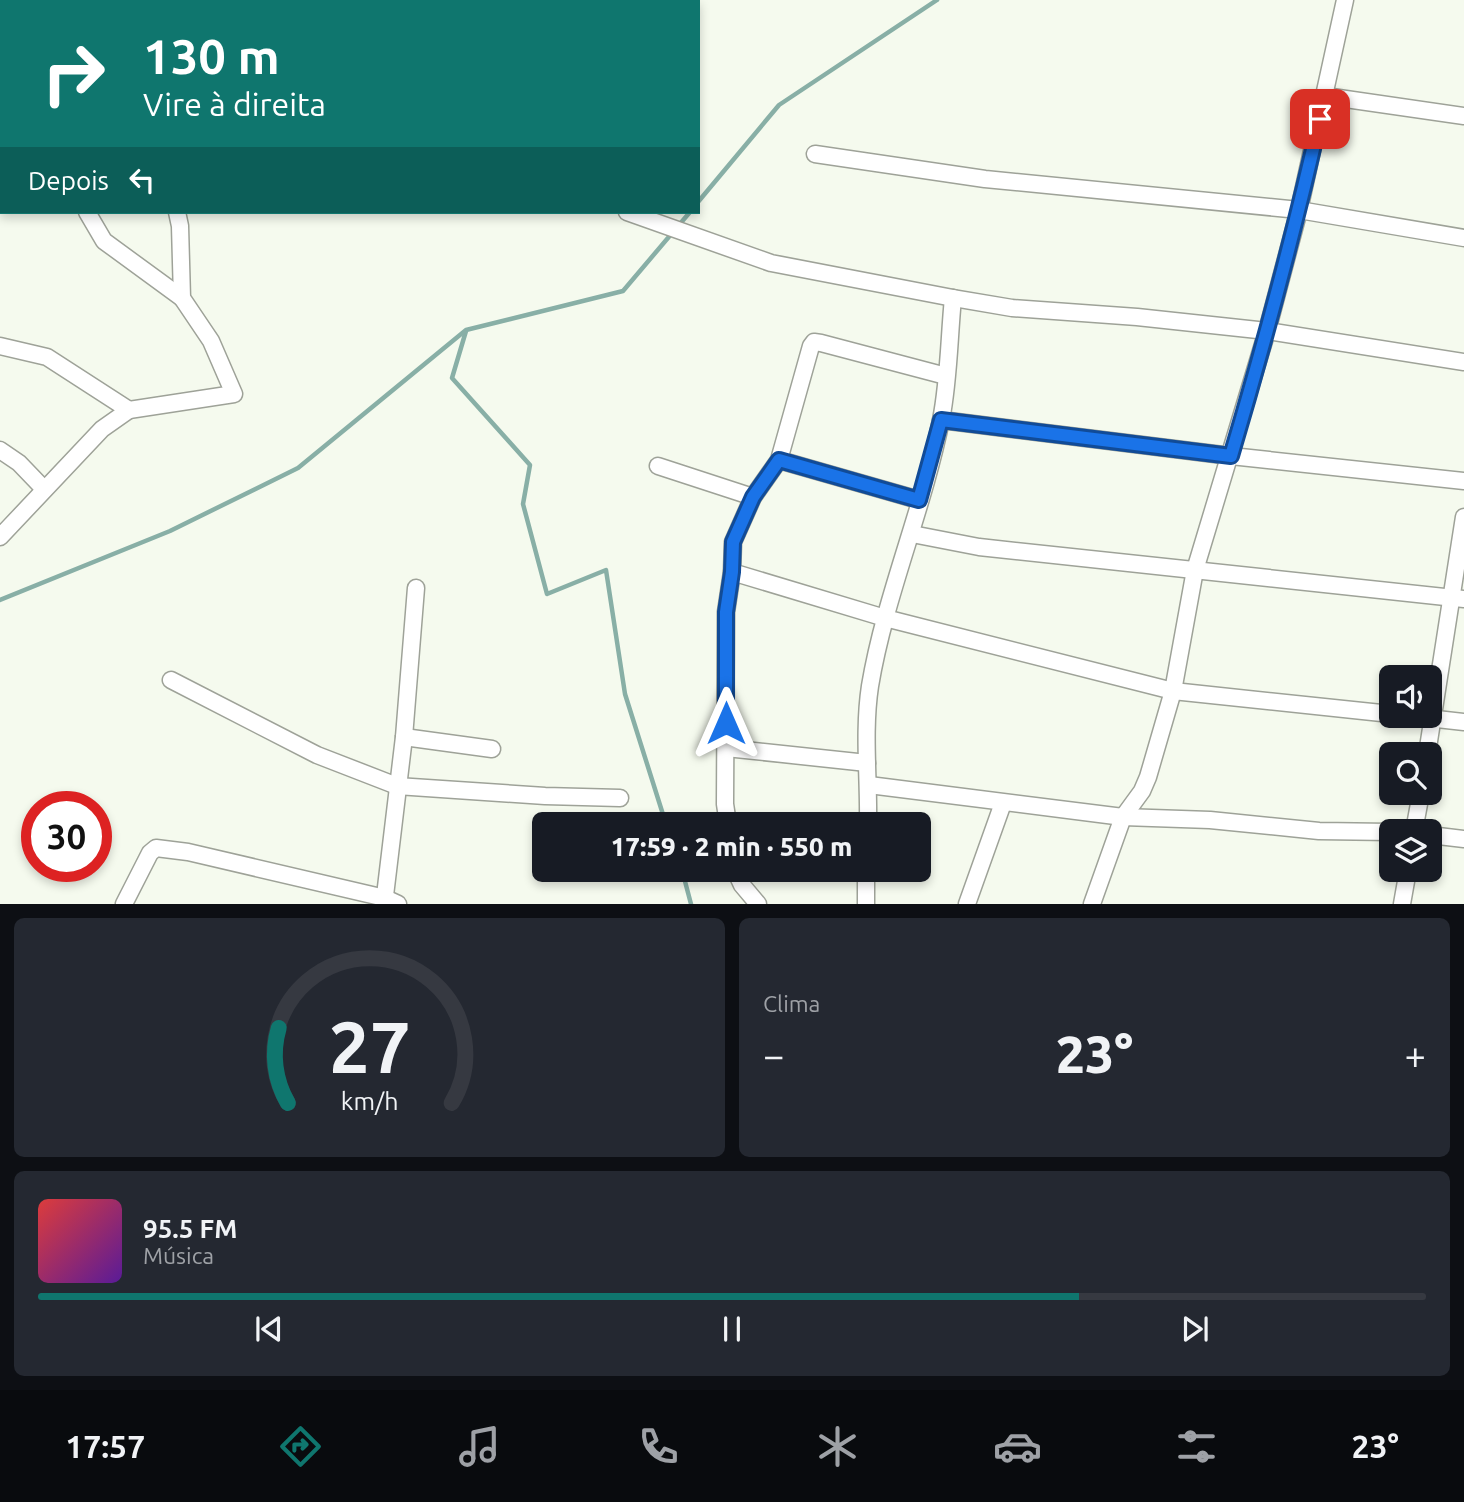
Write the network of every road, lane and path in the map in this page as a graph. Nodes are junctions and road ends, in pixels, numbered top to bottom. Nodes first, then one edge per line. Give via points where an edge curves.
1 (1345, 0) edge
2 (1325, 96) junction
3 (1464, 116) edge
4 (815, 155) dead end
5 (1299, 210) junction
6 (88, 214) edge
7 (177, 214) edge
8 (633, 214) edge
9 (1464, 238) edge
10 (182, 298) junction
11 (953, 298) junction
12 (1267, 331) junction
13 (0, 346) edge
14 (1464, 362) edge
15 (946, 376) junction
16 (130, 410) junction
17 (941, 420) junction
18 (0, 450) edge
19 (1231, 456) junction
20 (779, 460) junction
21 (657, 466) dead end
22 (1464, 481) edge
23 (44, 489) junction
24 (753, 497) junction
25 (919, 500) junction
26 (1464, 517) edge
27 (912, 534) junction
28 (0, 537) edge
29 (1195, 570) junction
30 (732, 572) junction
31 (416, 588) dead end
32 (1458, 598) edge
33 (885, 618) junction
34 (1442, 675) edge
35 (171, 680) dead end
36 (1173, 691) junction
37 (1379, 713) edge
38 (1442, 719) edge
39 (1464, 722) edge
40 (404, 737) junction
41 (726, 748) junction
42 (492, 749) dead end
43 (867, 764) junction
44 (397, 786) junction
45 (869, 786) junction
46 (620, 798) dead end
47 (1003, 803) junction
48 (726, 812) edge
49 (868, 812) edge
50 (1123, 817) junction
51 (1379, 832) edge
52 (1442, 836) edge
53 (1464, 839) edge
54 (740, 882) edge
55 (866, 882) edge
56 (1406, 882) edge
57 (389, 902) edge
58 (124, 904) edge
59 (758, 904) edge
60 (866, 904) edge
61 (967, 904) edge
62 (1092, 904) edge
63 (1402, 904) edge

1 - 2 street
2 - 3 street
2 - 5 street
4 - 5 street via 985,179
5 - 9 street
5 - 12 street
6 - 10 street via 104,241
7 - 10 street
8 - 11 street via 771,263
10 - 16 street via 211,341 234,394
11 - 12 street via 1012,308
11 - 15 street
12 - 14 street
12 - 19 street
13 - 16 street via 47,357
15 - 17 street
15 - 20 street via 814,342
16 - 23 street via 102,429
17 - 19 street
17 - 25 street
18 - 23 street
19 - 22 street
19 - 29 street
20 - 24 street
20 - 25 street
21 - 24 street
23 - 28 street
24 - 30 street via 733,542
25 - 27 street
26 - 32 street
27 - 29 street via 979,548
27 - 33 street
29 - 32 street
29 - 36 street
30 - 33 street
30 - 41 street via 726,612
31 - 40 street
32 - 34 street
33 - 36 street
33 - 43 street via 868,699
35 - 44 street via 317,755
36 - 37 street
36 - 50 street via 1148,777
38 - 39 street
40 - 42 street
40 - 44 street
41 - 43 street
41 - 48 street
43 - 45 street
44 - 46 street
44 - 57 street
45 - 47 street
45 - 49 street
47 - 50 street
47 - 61 street
50 - 51 street
50 - 62 street
52 - 53 street
54 - 59 street
55 - 60 street
56 - 63 street
57 - 58 street via 156,848

